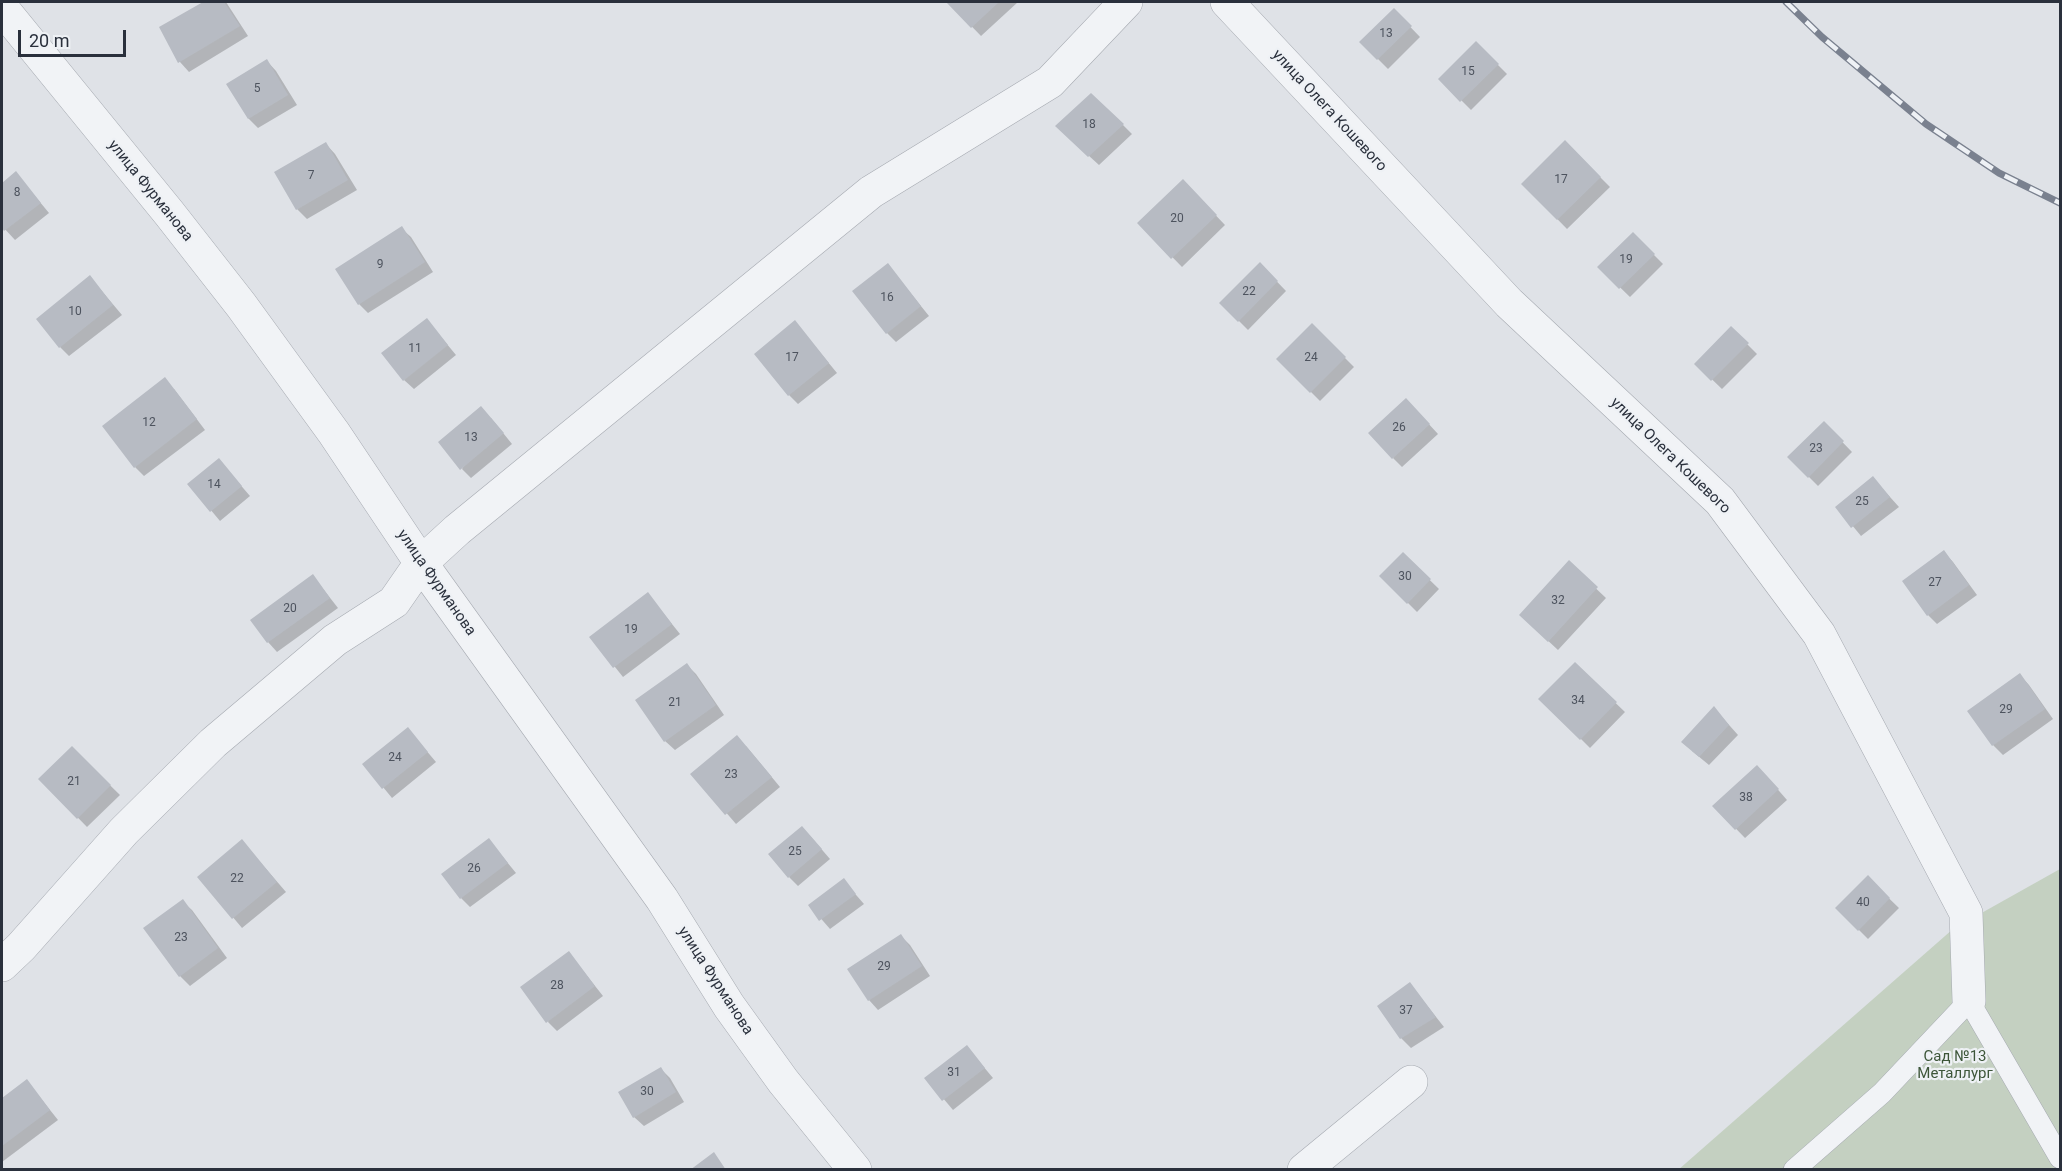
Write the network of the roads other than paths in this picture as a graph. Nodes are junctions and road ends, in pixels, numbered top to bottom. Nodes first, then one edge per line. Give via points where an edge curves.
1 (1126, 2) edge
2 (1227, 2) edge
3 (2, 8) edge
4 (421, 563) junction
5 (2, 965) edge
6 (1969, 1001) junction
7 (1411, 1082) dead end
8 (2061, 1158) edge
9 (855, 1170) edge
10 (1304, 1170) edge
11 (1794, 1170) edge

1 - 4 street via 1050,82 871,192
2 - 6 street, улица Олега Кошевого via 1509,303 1720,501 1820,634 1966,913
3 - 4 street, улица Фурманова via 170,213 334,433
4 - 5 street via 394,602 335,640 213,743 124,831
4 - 9 street, улица Фурманова via 662,899 729,1006
6 - 8 lane
6 - 11 lane via 1882,1093
7 - 10 street

